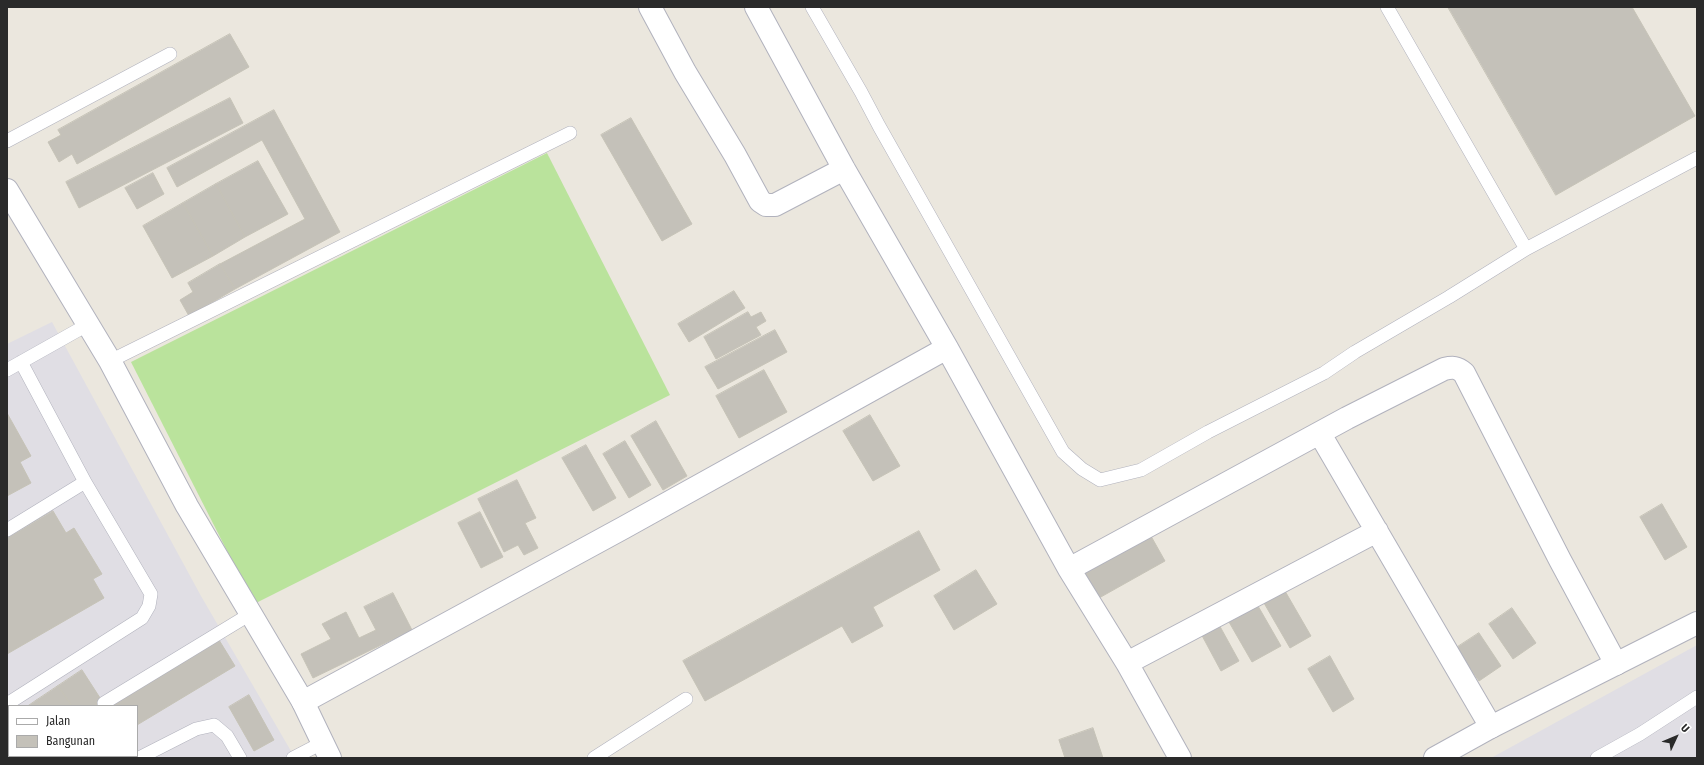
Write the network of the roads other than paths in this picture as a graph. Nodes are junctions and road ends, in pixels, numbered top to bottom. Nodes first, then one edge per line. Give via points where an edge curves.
1 (650, 7) edge
2 (756, 7) edge
3 (812, 7) edge
4 (1387, 7) edge
5 (170, 54) dead end
6 (570, 133) dead end
7 (7, 141) edge
8 (1697, 158) edge
9 (844, 169) junction
10 (8, 195) edge
11 (1526, 249) junction
12 (88, 325) junction
13 (946, 348) junction
14 (110, 361) junction
15 (21, 362) junction
16 (7, 370) edge
17 (1320, 434) junction
18 (85, 482) junction
19 (7, 530) edge
20 (1377, 531) junction
21 (1069, 569) junction
22 (252, 613) junction
23 (1697, 623) edge
24 (1127, 663) junction
25 (1616, 664) junction
26 (1697, 698) edge
27 (686, 699) dead end
28 (303, 702) junction
29 (104, 703) dead end
30 (7, 704) edge
31 (1491, 727) junction
32 (326, 750) edge
33 (139, 758) edge
34 (240, 758) edge
35 (293, 758) edge
36 (594, 758) edge
37 (1180, 758) edge
38 (1435, 758) edge
39 (1597, 758) edge

1 - 9 street via 760,202 766,206 775,205
2 - 9 street
3 - 11 lane via 1063,452 1082,469 1100,480 1141,470 1208,432 1324,373
4 - 11 lane
5 - 7 lane
6 - 14 lane
8 - 11 lane
9 - 13 street
10 - 12 street
12 - 14 street
12 - 15 lane
13 - 21 street
13 - 28 street
14 - 22 street via 187,506
15 - 16 lane
15 - 18 lane
17 - 20 street
17 - 21 street
17 - 25 street via 1444,369 1459,369 1464,373
18 - 19 lane
18 - 30 lane via 151,594 149,606 142,618
20 - 24 street
20 - 31 street
21 - 24 street
22 - 28 street
22 - 29 lane
23 - 25 street
24 - 37 street
25 - 31 street
26 - 39 lane
27 - 36 lane
28 - 32 street
31 - 38 street
32 - 35 lane
33 - 34 lane via 196,729 214,725 227,736

